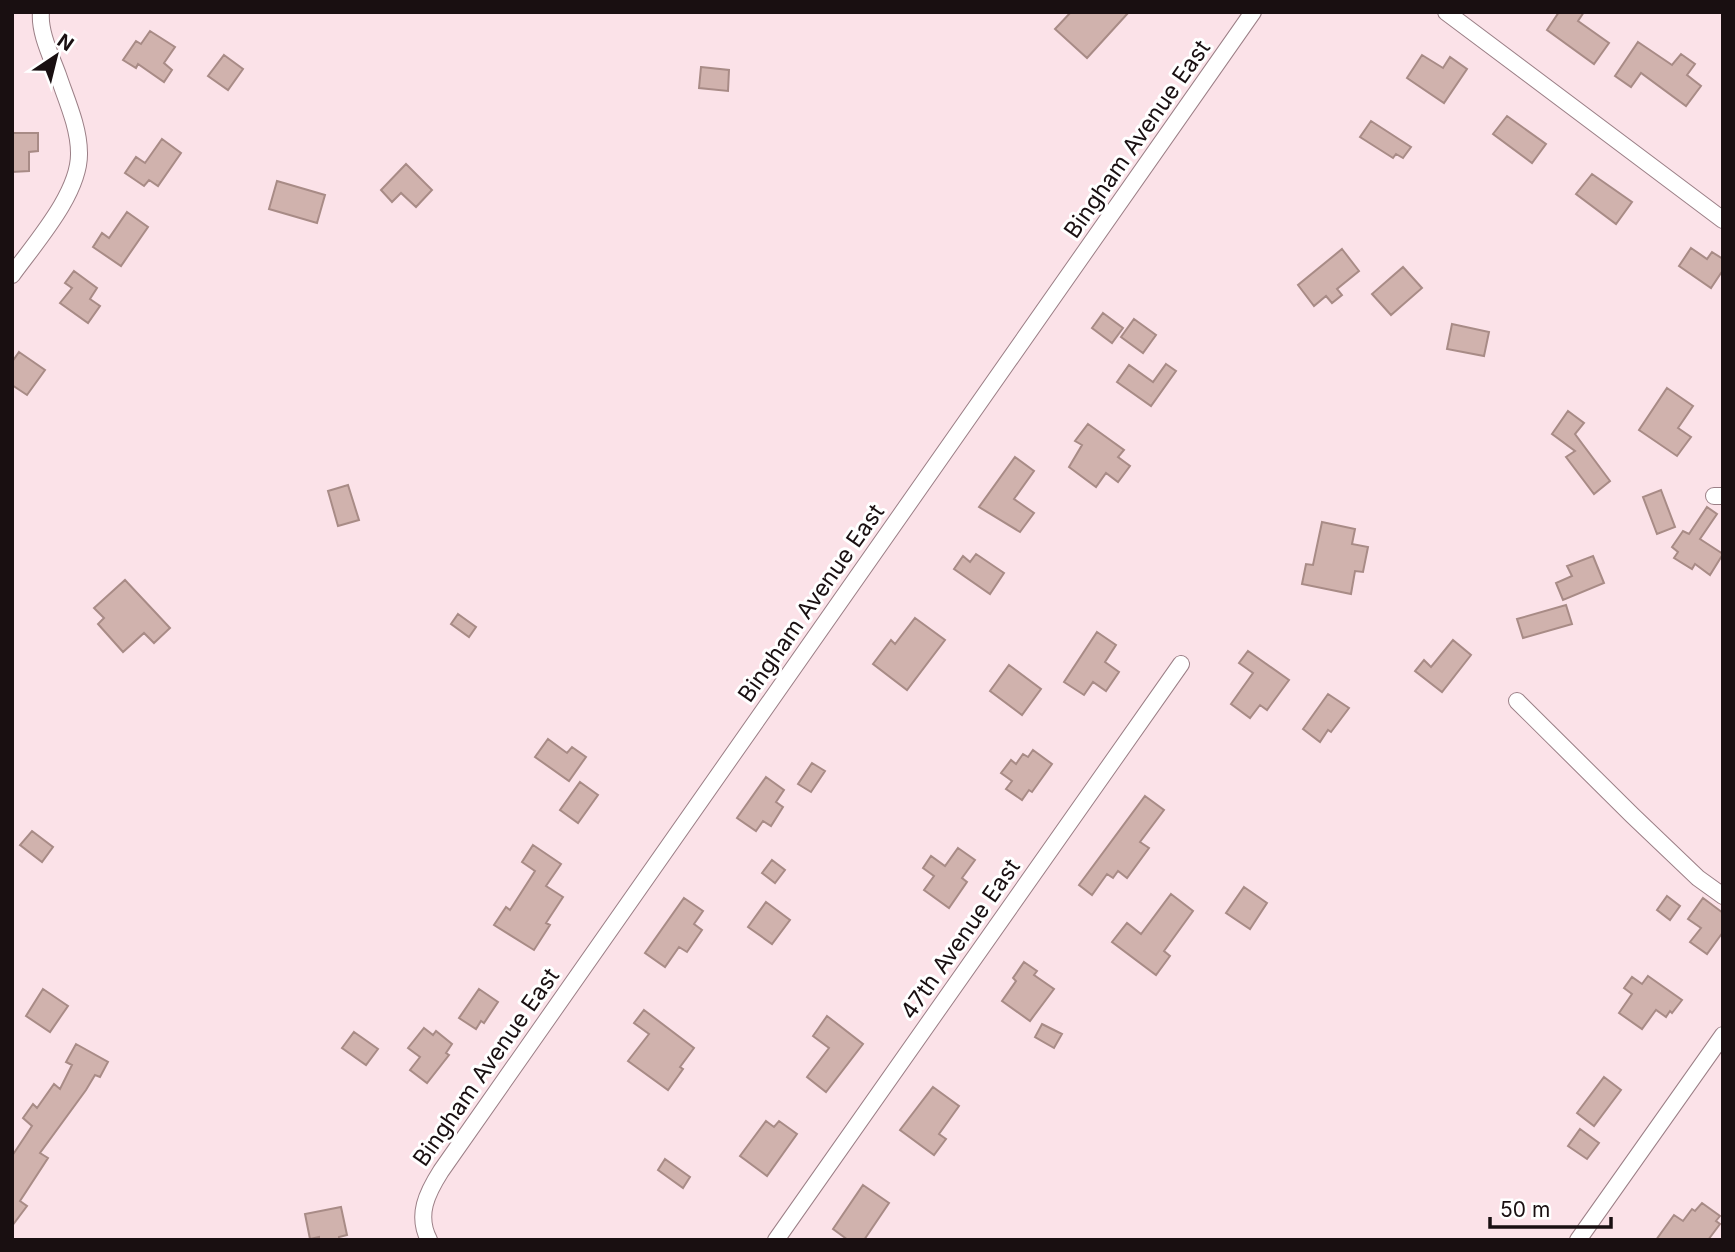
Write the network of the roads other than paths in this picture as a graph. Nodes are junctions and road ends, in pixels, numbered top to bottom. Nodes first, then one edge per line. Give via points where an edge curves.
1 (41, 12) edge
2 (1253, 12) edge
3 (1446, 12) edge
4 (1723, 220) edge
5 (12, 275) edge
6 (1181, 664) dead end
7 (1517, 701) dead end
8 (1723, 896) edge
9 (1723, 1035) edge
10 (426, 1233) edge
11 (776, 1240) edge
12 (1578, 1240) edge

1 - 5 street via 79,154 76,179 68,195
2 - 10 street, Bingham Avenue East via 441,1171 426,1198 422,1216
3 - 4 street
6 - 11 street, 47th Avenue East
7 - 8 street via 1698,878
9 - 12 street

